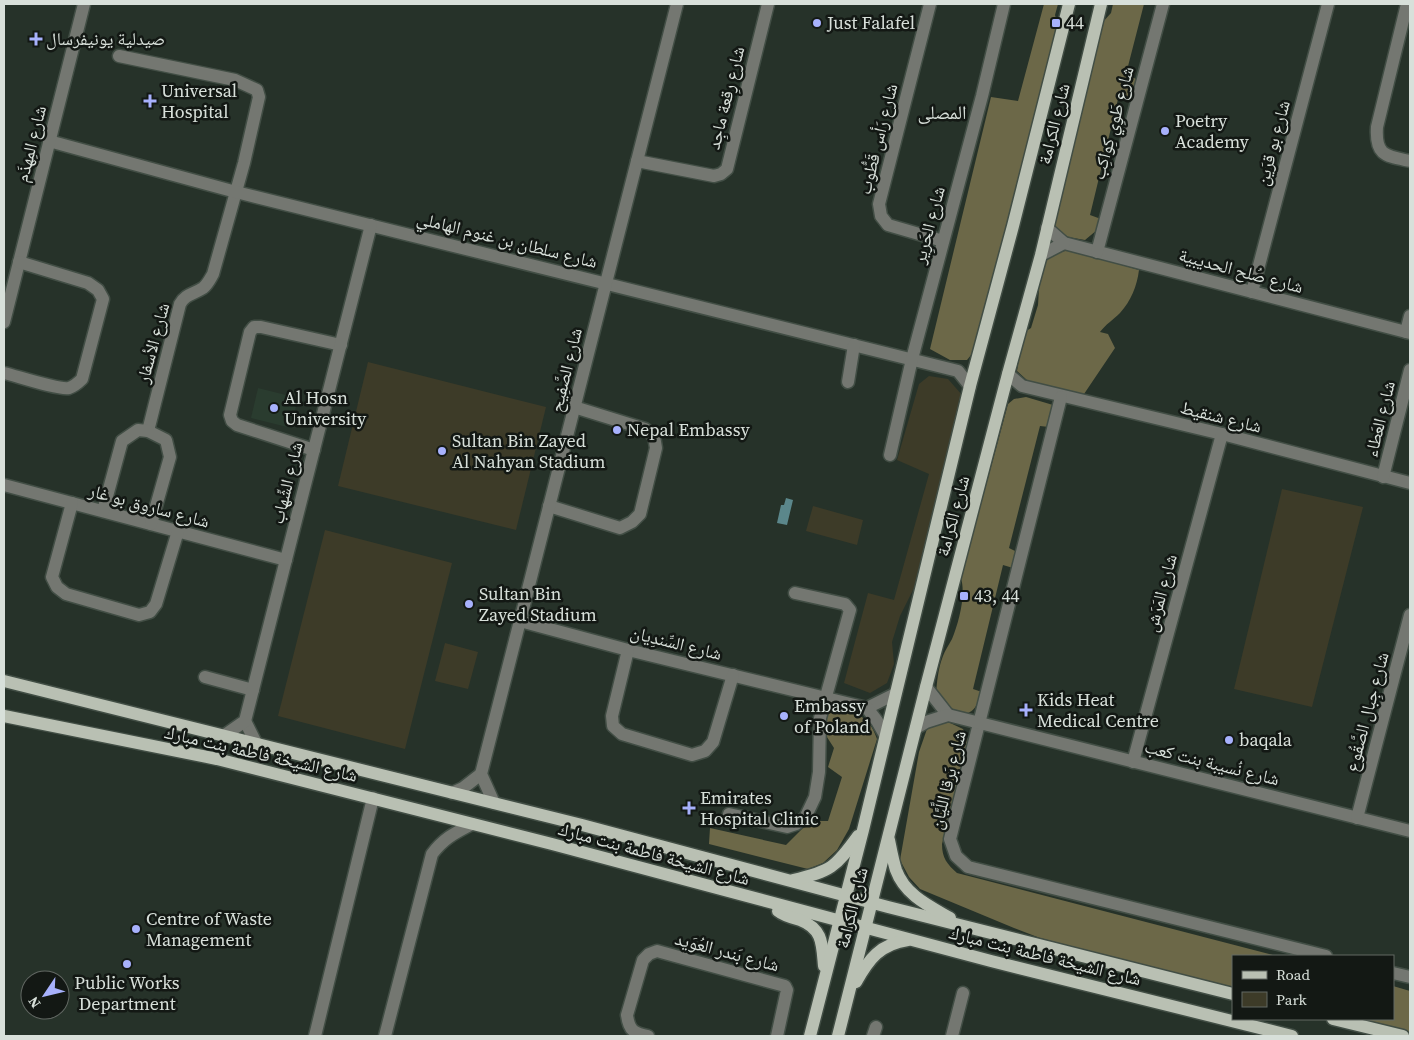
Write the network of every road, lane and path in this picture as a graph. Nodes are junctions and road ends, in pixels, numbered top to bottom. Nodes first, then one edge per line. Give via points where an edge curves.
1 (84, 4) edge
2 (677, 4) edge
3 (768, 4) edge
4 (930, 4) edge
5 (1003, 4) edge
6 (1069, 4) edge
7 (1101, 4) edge
8 (1162, 4) edge
9 (1328, 4) edge
10 (1407, 4) edge
11 (119, 56) dead end
12 (50, 141) junction
13 (637, 161) junction
14 (1410, 161) edge
15 (236, 192) junction
16 (372, 225) junction
17 (1047, 228) junction
18 (943, 240) junction
19 (1064, 243) junction
20 (1097, 252) junction
21 (1041, 255) junction
22 (19, 262) junction
23 (606, 283) junction
24 (1252, 292) junction
25 (1410, 316) edge
26 (4, 322) edge
27 (1408, 332) edge
28 (341, 345) junction
29 (854, 345) junction
30 (912, 359) junction
31 (976, 362) junction
32 (1410, 370) edge
33 (958, 371) junction
34 (4, 373) edge
35 (1008, 374) junction
36 (848, 382) dead end
37 (970, 386) junction
38 (1022, 386) junction
39 (1002, 395) junction
40 (1061, 397) junction
41 (574, 407) junction
42 (148, 431) junction
43 (1222, 434) junction
44 (314, 450) junction
45 (890, 455) dead end
46 (1383, 477) junction
47 (1410, 483) edge
48 (4, 485) edge
49 (72, 503) junction
50 (549, 506) junction
51 (103, 511) junction
52 (151, 524) junction
53 (178, 531) junction
54 (286, 560) junction
55 (795, 593) dead end
56 (1410, 614) edge
57 (520, 621) junction
58 (628, 650) junction
59 (733, 675) junction
60 (206, 677) dead end
61 (4, 681) edge
62 (926, 687) junction
63 (253, 690) junction
64 (895, 694) junction
65 (825, 698) junction
66 (867, 708) junction
67 (4, 716) edge
68 (948, 716) junction
69 (245, 720) junction
70 (980, 723) junction
71 (916, 728) junction
72 (225, 735) junction
73 (885, 735) junction
74 (256, 743) junction
75 (1133, 762) junction
76 (481, 774) junction
77 (452, 792) junction
78 (373, 798) junction
79 (494, 803) junction
80 (729, 814) dead end
81 (1357, 818) junction
82 (472, 824) junction
83 (863, 830) junction
84 (1410, 831) edge
85 (888, 838) junction
86 (791, 881) junction
87 (846, 895) junction
88 (872, 902) junction
89 (768, 903) junction
90 (839, 920) junction
91 (966, 926) junction
92 (866, 928) junction
93 (914, 940) junction
94 (1322, 955) edge
95 (1394, 973) edge
96 (1410, 977) edge
97 (824, 979) junction
98 (963, 993) dead end
99 (1232, 994) edge
100 (846, 999) junction
101 (1337, 1020) edge
102 (315, 1036) edge
103 (384, 1036) edge
104 (648, 1036) edge
105 (776, 1036) edge
106 (810, 1036) edge
107 (838, 1036) edge
108 (952, 1036) edge
109 (1292, 1036) edge
110 (1403, 1036) edge

1 - 12 street, شارع المِهذَم
2 - 13 street, شارع الصَّفِيح
3 - 13 street, شارع رِقعة ماجِد via 727,169 714,176
4 - 18 street, شارع رَأس قَطُّوب via 879,204 881,216 888,225
5 - 18 street, شارع الحَرِير
6 - 31 main road, شارع الكرامة
7 - 17 main road, شارع الكرامة
8 - 20 street, شارع طَوِي كِواكِب
9 - 24 street, شارع بو قرَين
10 - 14 street via 1376,142 1389,157
11 - 15 street via 235,80 258,90 259,98
12 - 15 street, شارع سلطان بن غنوم الهاملي
12 - 22 street, شارع المِهذَم
13 - 23 street, شارع الصَّفِيح
15 - 16 street, شارع سلطان بن غنوم الهاملي
15 - 42 street, شارع الأسفار via 213,274 202,289 182,298
16 - 23 street, شارع سلطان بن غنوم الهاملي
16 - 28 street, شارع الشِّهاب
17 - 19 street, شارع صُلح الحديبية
17 - 21 main road, شارع الكرامة
18 - 30 street, شارع الحَرِير
19 - 20 street, شارع صُلح الحديبية
19 - 21 street
20 - 24 street, شارع صُلح الحديبية
21 - 35 main road, شارع الكرامة
22 - 26 street, شارع المِهذَم
22 - 34 street via 88,283 98,290 102,299 82,379 76,385 68,388
23 - 29 street, شارع سلطان بن غنوم الهاملي
23 - 41 street, شارع الصَّفِيح
24 - 27 street, شارع صُلح الحديبية
25 - 27 street
28 - 44 street, شارع الشِّهاب
28 - 44 street via 261,327 254,327 250,332 230,415 232,421
29 - 30 street, شارع سلطان بن غنوم الهاملي
29 - 36 street
30 - 33 street, شارع سلطان بن غنوم الهاملي
30 - 45 street, شارع الحَرِير
31 - 33 street
31 - 37 main road, شارع الكرامة
32 - 46 street, شارع العَطاء
33 - 37 street
35 - 38 street, شارع شنقيط
35 - 39 main road, شارع الكرامة
37 - 64 main road, شارع الكرامة
38 - 39 street
38 - 40 street, شارع شنقيط
39 - 62 main road, شارع الكرامة
40 - 43 street, شارع شنقيط
40 - 70 street, شارع بَرقا اللَّيَّان
41 - 50 street, شارع الصَّفِيح
41 - 50 street via 645,429 654,436 656,448 640,514 620,528
42 - 51 street via 138,430 122,441
42 - 52 street via 166,440 170,457
43 - 46 street, شارع شنقيط
43 - 75 street, شارع المَرَش
44 - 54 street, شارع الشِّهاب
46 - 47 street, شارع شنقيط
48 - 49 street, شارع ساروق بو غار
49 - 51 street, شارع ساروق بو غار
49 - 53 street via 52,576 57,587 66,594 140,615 150,612 156,604
50 - 57 street, شارع الصَّفِيح
51 - 52 street, شارع ساروق بو غار
52 - 53 street, شارع ساروق بو غار
53 - 54 street, شارع ساروق بو غار
54 - 63 street, شارع الشِّهاب
55 - 65 street via 845,604 850,610
56 - 81 street, شارع جِبال الصَّقُوع
57 - 58 street, شارع السِّندِيان
57 - 76 street, شارع الصَّفِيح
58 - 59 street, شارع السِّندِيان
58 - 59 street via 612,716 613,726 622,734 692,755 705,751 713,742
59 - 65 street, شارع السِّندِيان
60 - 63 street
61 - 72 main road, شارع الشيخة فاطمة بنت مبارك
62 - 68 street
62 - 71 main road, شارع الكرامة
63 - 69 street, شارع الشِّهاب
64 - 66 street
64 - 73 main road, شارع الكرامة
65 - 66 street, شارع السِّندِيان
65 - 80 street via 820,718 815,797 805,818 787,827
66 - 73 street
67 - 78 main road, شارع الشيخة فاطمة بنت مبارك via 217,759
68 - 70 street, شارع نُسيبة بنت كعب
68 - 71 street, شارع نُسيبة بنت كعب via 936,717
69 - 72 street
69 - 74 street
70 - 75 street, شارع نُسيبة بنت كعب
70 - 94 street, شارع بَرقا اللَّيَّان via 950,839 956,856 968,867
71 - 85 main road, شارع الكرامة
72 - 74 main road, شارع الشيخة فاطمة بنت مبارك
73 - 83 main road, شارع الكرامة
74 - 77 main road, شارع الشيخة فاطمة بنت مبارك
75 - 81 street, شارع نُسيبة بنت كعب
76 - 77 street
76 - 79 street
77 - 79 main road, شارع الشيخة فاطمة بنت مبارك
78 - 82 main road, شارع الشيخة فاطمة بنت مبارك
78 - 102 street
79 - 86 main road, شارع الشيخة فاطمة بنت مبارك
81 - 84 street, شارع نُسيبة بنت كعب
82 - 89 main road, شارع الشيخة فاطمة بنت مبارك
82 - 103 street via 440,842 432,854
83 - 86 main road via 832,868
83 - 87 main road, شارع الكرامة
85 - 88 main road, شارع الكرامة
85 - 91 main road via 896,869 906,888 918,899
86 - 87 main road, شارع الشيخة فاطمة بنت مبارك
87 - 88 main road, شارع الشيخة فاطمة بنت مبارك
87 - 90 main road, شارع الكرامة
88 - 91 main road, شارع الشيخة فاطمة بنت مبارك
88 - 92 main road, شارع الكرامة
89 - 90 main road, شارع الشيخة فاطمة بنت مبارك
89 - 97 main road via 782,914 810,925 819,934
90 - 92 main road, شارع الشيخة فاطمة بنت مبارك
90 - 97 main road, شارع الكرامة
91 - 99 main road, شارع الشيخة فاطمة بنت مبارك
92 - 93 main road, شارع الشيخة فاطمة بنت مبارك
92 - 100 main road, شارع الكرامة
93 - 100 main road via 894,943 876,953
93 - 109 main road, شارع الشيخة فاطمة بنت مبارك
95 - 96 street
97 - 106 main road, شارع الكرامة
98 - 108 street
100 - 107 main road, شارع الكرامة
101 - 110 main road
104 - 105 street, شارع بَندر العُوَيد via 635,1033 628,1024 627,1015 643,960 657,951 785,986

